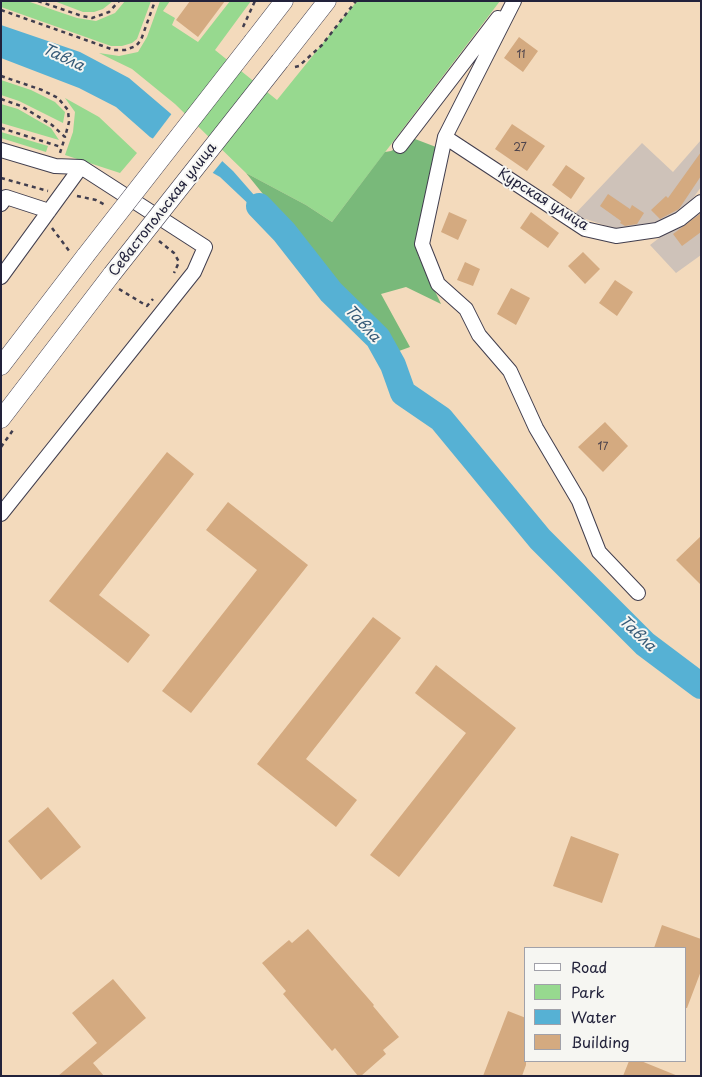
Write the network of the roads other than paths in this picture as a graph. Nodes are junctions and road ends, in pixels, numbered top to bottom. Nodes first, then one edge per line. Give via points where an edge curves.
1 (284, 1) edge
2 (327, 1) edge
3 (512, 1) edge
4 (445, 137) junction
5 (400, 146) dead end
6 (1, 150) edge
7 (81, 167) junction
8 (701, 202) edge
9 (1, 204) edge
10 (49, 211) junction
11 (1, 277) edge
12 (1, 366) edge
13 (1, 419) edge
14 (1, 514) edge
15 (638, 594) dead end

1 - 12 main road, bridge via 246,36 78,253
2 - 13 main road, Севастопольская улица, bridge via 285,65 116,282
3 - 4 street
3 - 5 street
4 - 8 street, Курская улица via 585,229 616,236 657,230 680,219
4 - 15 street via 422,244 438,284 466,309 479,335 510,371 536,428 579,501 599,552
6 - 7 street via 55,166
7 - 10 street
7 - 14 street via 205,247 194,272
9 - 10 street via 6,197
10 - 11 street

